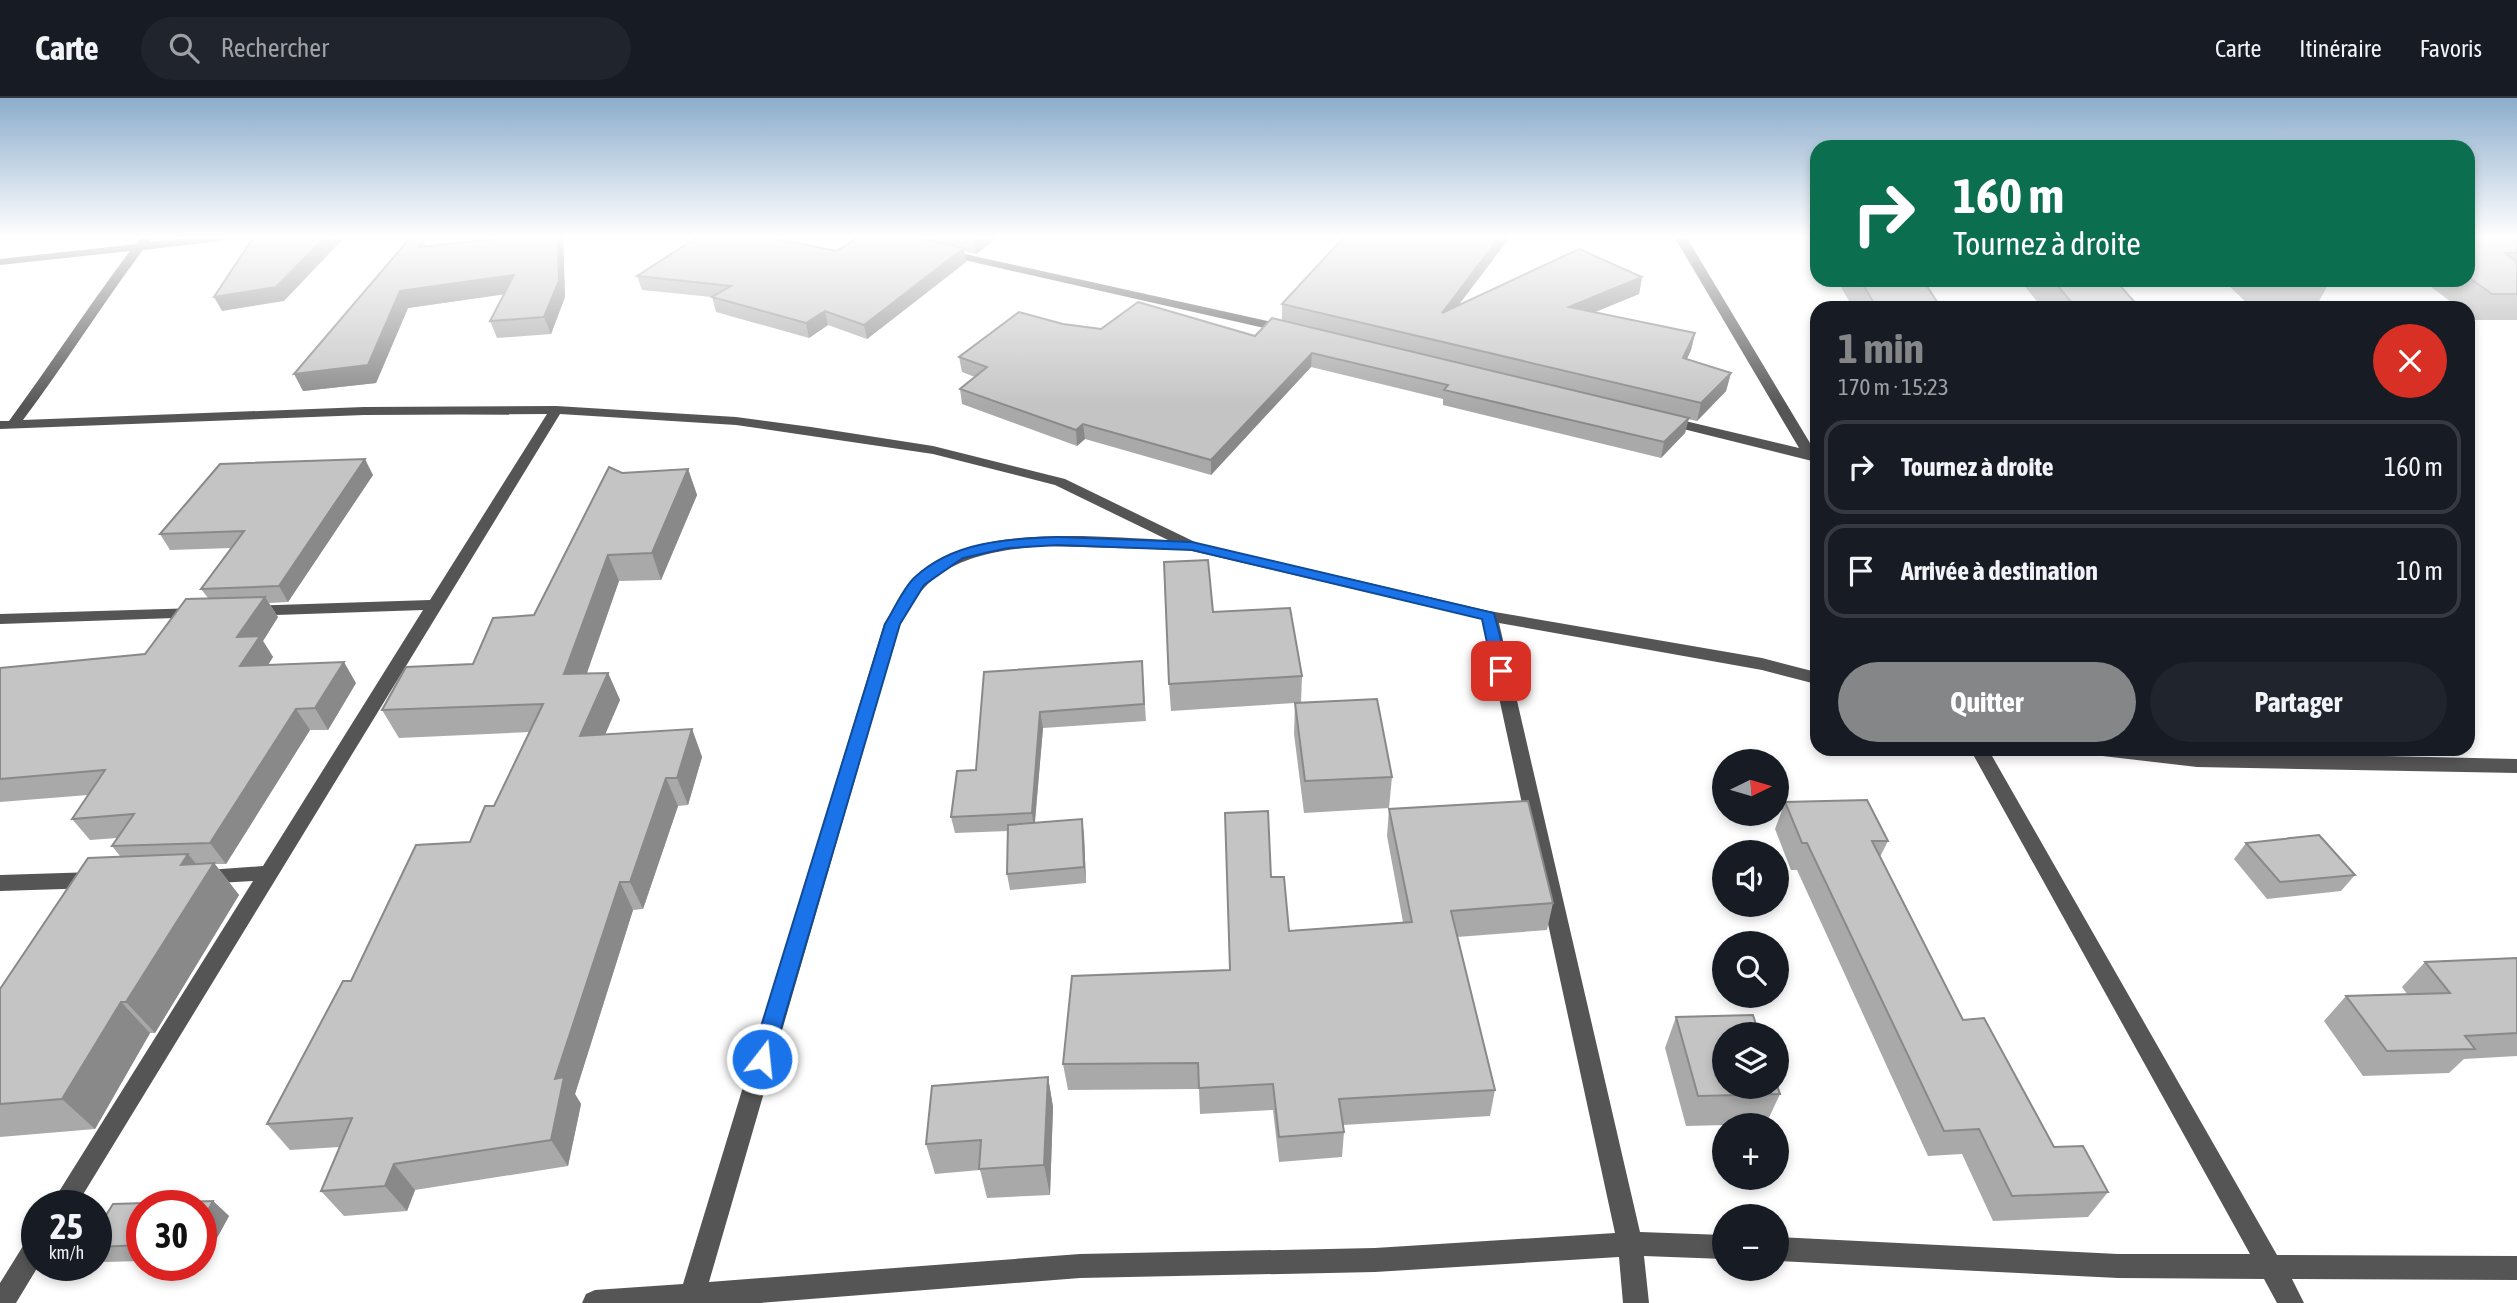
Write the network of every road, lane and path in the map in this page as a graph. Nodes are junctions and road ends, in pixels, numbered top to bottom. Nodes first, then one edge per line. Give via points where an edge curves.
1 (104, 294) edge
2 (1131, 294) edge
3 (1715, 294) edge
4 (1295, 331) edge
5 (556, 410) junction
6 (1648, 416) edge
7 (7, 424) edge
8 (1810, 453) edge
9 (1810, 459) edge
10 (1192, 546) junction
11 (432, 605) junction
12 (1489, 616) junction
13 (0, 618) edge
14 (1810, 676) edge
15 (1983, 756) edge
16 (2160, 756) edge
17 (2517, 766) edge
18 (266, 873) junction
19 (176, 877) edge
20 (113, 879) edge
21 (0, 883) edge
22 (72, 1190) edge
23 (1630, 1244) junction
24 (1712, 1247) edge
25 (1789, 1251) edge
26 (2271, 1268) junction
27 (2517, 1268) edge
28 (21, 1273) edge
29 (691, 1299) edge
30 (2, 1303) edge
31 (595, 1303) edge
32 (1636, 1303) edge
33 (2291, 1303) edge

1 - 7 street via 66,353
2 - 4 street
3 - 8 street
5 - 7 street via 364,411
5 - 10 street via 736,421 933,450 1060,482
5 - 11 street
6 - 9 street
10 - 12 street
10 - 29 street via 1008,543 958,555 919,582 892,624
11 - 13 street
11 - 18 street
12 - 14 street
12 - 23 street
15 - 26 street
16 - 17 street
18 - 19 street
18 - 22 street
20 - 21 street
23 - 24 street
23 - 29 street via 1375,1260 1080,1266
23 - 32 street
25 - 26 street via 2118,1266
26 - 27 street
26 - 33 street
28 - 30 street
29 - 31 street

